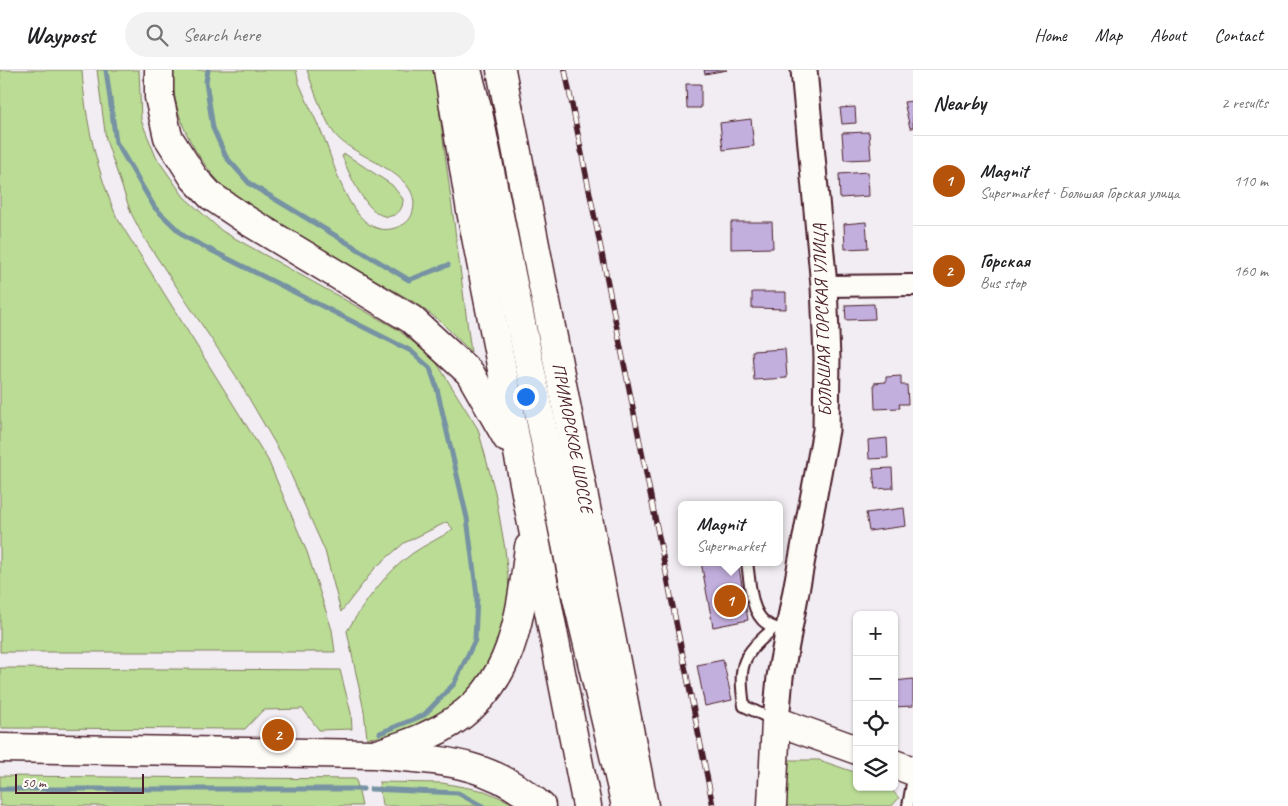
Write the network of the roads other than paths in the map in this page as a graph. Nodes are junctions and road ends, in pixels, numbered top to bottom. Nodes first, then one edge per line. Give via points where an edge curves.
1 (159, 70) edge
2 (448, 70) edge
3 (467, 70) edge
4 (501, 70) edge
5 (804, 70) edge
6 (913, 285) edge
7 (824, 286) junction
8 (520, 462) junction
9 (532, 523) junction
10 (748, 566) edge
11 (781, 629) junction
12 (776, 721) junction
13 (0, 748) edge
14 (853, 749) edge
15 (375, 754) junction
16 (898, 765) edge
17 (913, 771) edge
18 (913, 778) edge
19 (541, 806) edge
20 (587, 806) edge
21 (626, 806) edge
22 (644, 806) edge
23 (772, 806) edge
24 (908, 806) edge

1 - 8 main road via 159,97 168,137 194,178 211,196 248,221 411,319 470,373
2 - 8 main road via 471,211
3 - 21 main road via 577,598
4 - 22 main road, ПРИМОРСКОЕ ШОССЕ
5 - 7 street, БОЛЬШАЯ ГОРСКАЯ УЛИЦА
6 - 7 street
7 - 11 street, БОЛЬШАЯ ГОРСКАЯ УЛИЦА via 826,430
8 - 9 main road
9 - 15 main road via 523,598 512,646 493,681 477,702 427,736
9 - 20 main road
10 - 11 lane via 754,609 761,618
11 - 12 street, БОЛЬШАЯ ГОРСКАЯ УЛИЦА
11 - 12 lane via 752,648 743,662 740,681 744,706
12 - 14 main road
12 - 23 main road, БОЛЬШАЯ ГОРСКАЯ УЛИЦА
13 - 15 main road
15 - 19 main road via 468,765 503,779
16 - 17 main road
18 - 24 lane

